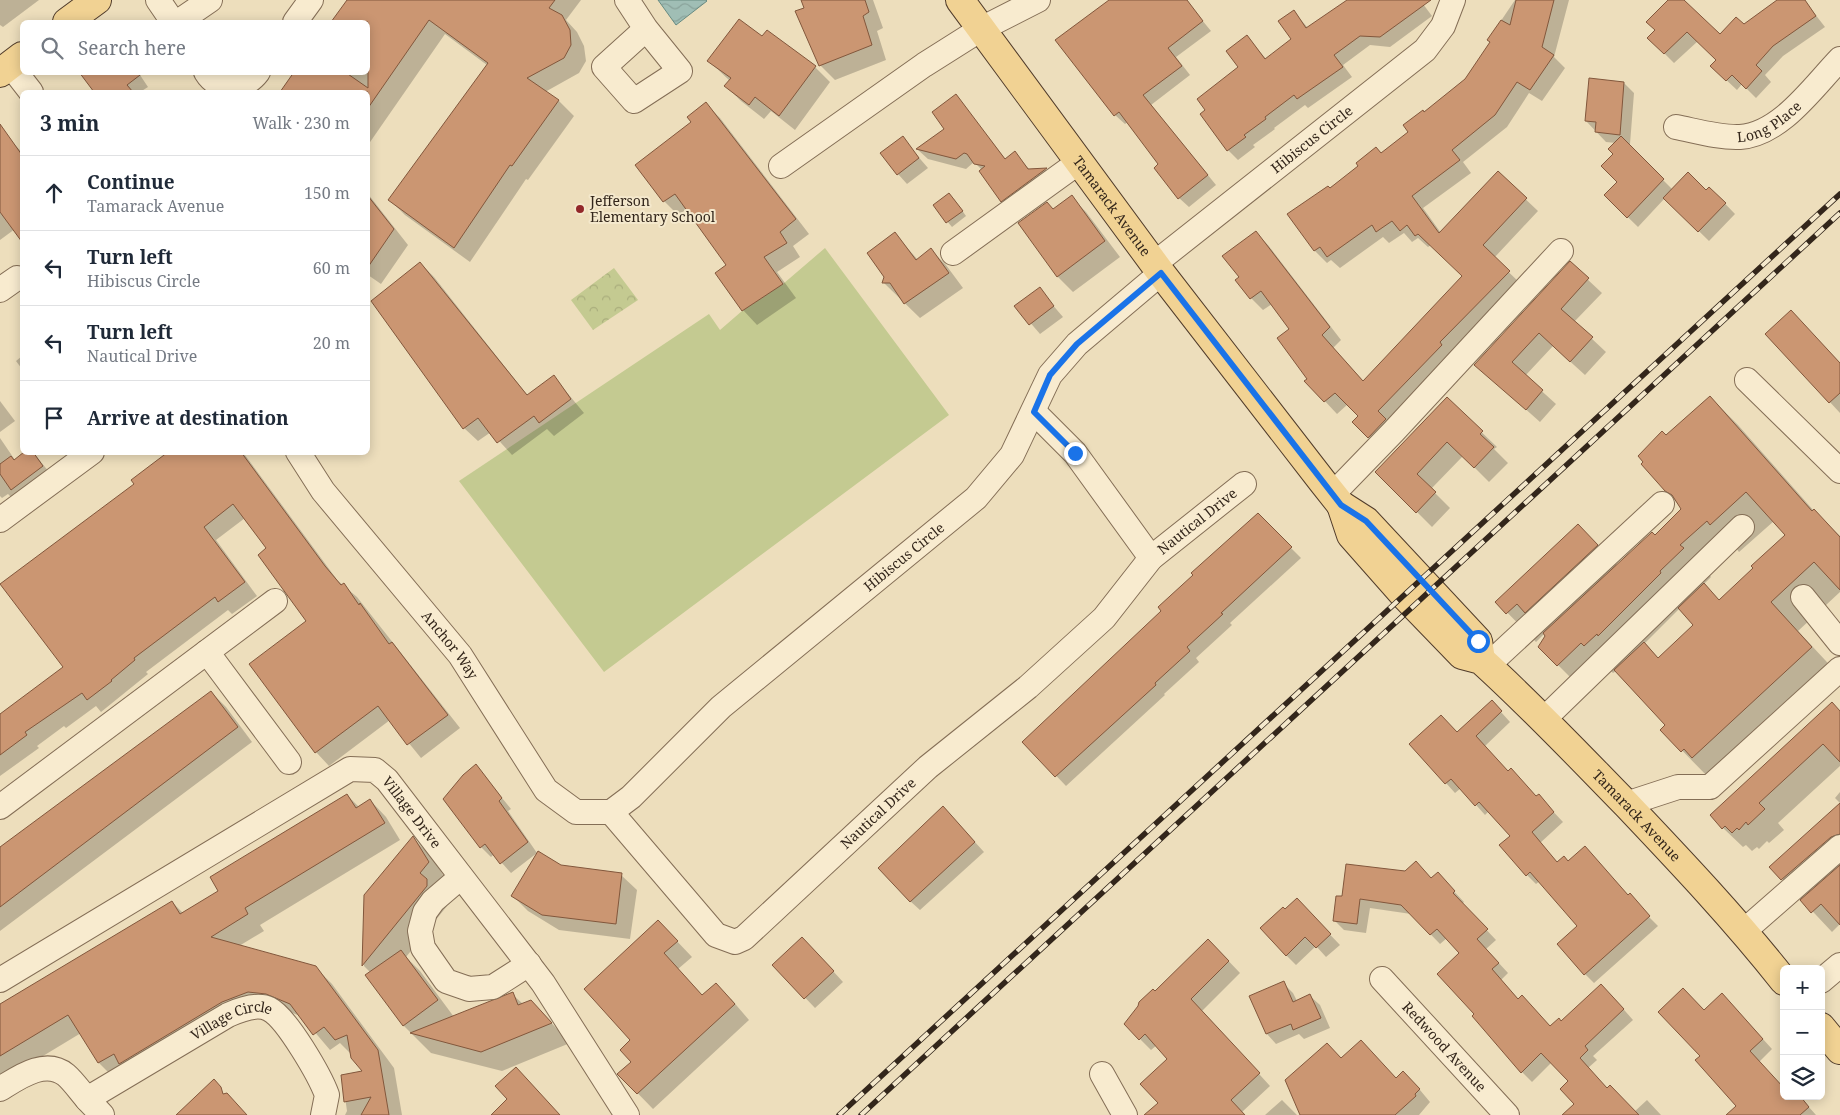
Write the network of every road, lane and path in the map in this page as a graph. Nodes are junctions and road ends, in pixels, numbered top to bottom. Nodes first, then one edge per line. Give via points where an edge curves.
1 (97, 0) edge
2 (158, 0) edge
3 (210, 0) edge
4 (311, 0) edge
5 (627, 0) edge
6 (960, 0) edge
7 (1038, 0) edge
8 (1453, 0) edge
9 (70, 20) edge
10 (173, 20) edge
11 (181, 20) edge
12 (296, 20) edge
13 (646, 29) dead end
14 (981, 29) junction
15 (1840, 59) edge
16 (11, 65) edge
17 (208, 75) edge
18 (254, 75) edge
19 (30, 90) edge
20 (1676, 127) dead end
21 (1079, 162) junction
22 (781, 166) dead end
23 (1561, 251) dead end
24 (953, 253) dead end
25 (1158, 268) junction
26 (1747, 380) dead end
27 (1034, 412) junction
28 (88, 455) edge
29 (300, 455) edge
30 (1838, 466) edge
31 (1244, 484) dead end
32 (1337, 500) junction
33 (1662, 504) dead end
34 (0, 520) edge
35 (1742, 527) dead end
36 (1151, 558) junction
37 (1803, 597) dead end
38 (275, 601) dead end
39 (1840, 643) edge
40 (206, 652) junction
41 (1484, 663) junction
42 (1840, 669) edge
43 (1543, 720) junction
44 (289, 762) dead end
45 (1626, 804) junction
46 (0, 807) edge
47 (611, 812) junction
48 (1840, 847) edge
49 (461, 877) junction
50 (1744, 931) junction
51 (528, 964) junction
52 (1840, 965) edge
53 (1780, 975) edge
54 (1825, 978) edge
55 (1382, 979) dead end
56 (0, 980) edge
57 (1825, 1032) edge
58 (1840, 1050) edge
59 (1102, 1074) dead end
60 (0, 1089) edge
61 (94, 1107) edge
62 (323, 1115) edge
63 (627, 1115) edge
64 (1125, 1115) edge
65 (1507, 1115) edge

1 - 9 main road
2 - 10 street
3 - 11 street
4 - 12 street
5 - 13 street
6 - 14 main road, Tamarack Avenue
7 - 14 street
8 - 25 street, Hibiscus Circle via 1443,26 1425,50
14 - 21 main road, Tamarack Avenue
14 - 22 street via 924,65
15 - 20 street, Long Place via 1780,122 1759,134 1738,137
16 - 19 street
17 - 18 street via 212,82 223,88 240,86
21 - 24 street
21 - 25 main road, Tamarack Avenue
23 - 32 street via 1394,431
25 - 27 street, Hibiscus Circle via 1077,344 1050,375
25 - 32 main road, Tamarack Avenue
26 - 30 street
27 - 36 street, Nautical Drive via 1075,453
27 - 47 street, Hibiscus Circle via 1012,455 976,498 722,707 631,797
28 - 34 street
29 - 47 street, Anchor Way via 323,491 460,654 546,790 576,812
31 - 36 street, Nautical Drive
32 - 41 main road, Tamarack Avenue via 1366,521 1478,641
33 - 41 street
35 - 43 street
36 - 47 street, Nautical Drive via 1104,618 1028,687 928,767 744,938 735,942 716,935
37 - 39 street
38 - 40 street
40 - 44 street
40 - 46 street
41 - 43 main road, Tamarack Avenue
42 - 45 street via 1710,787 1678,787
43 - 45 main road, Tamarack Avenue
45 - 50 main road, Tamarack Avenue
48 - 50 street
49 - 51 street, Village Drive
49 - 51 street via 433,901 425,912 420,931 423,948 446,981 470,989 493,987
49 - 56 street, Village Drive via 388,780 375,770 350,769
50 - 53 main road, Tamarack Avenue
51 - 63 street, Village Drive
52 - 54 street
55 - 65 street, Redwood Avenue
57 - 58 main road
59 - 64 street
60 - 61 street, Village Circle via 27,1072 52,1068 65,1074
61 - 62 street, Village Circle via 228,1015 241,1009 268,1008 284,1021 323,1084 327,1095

